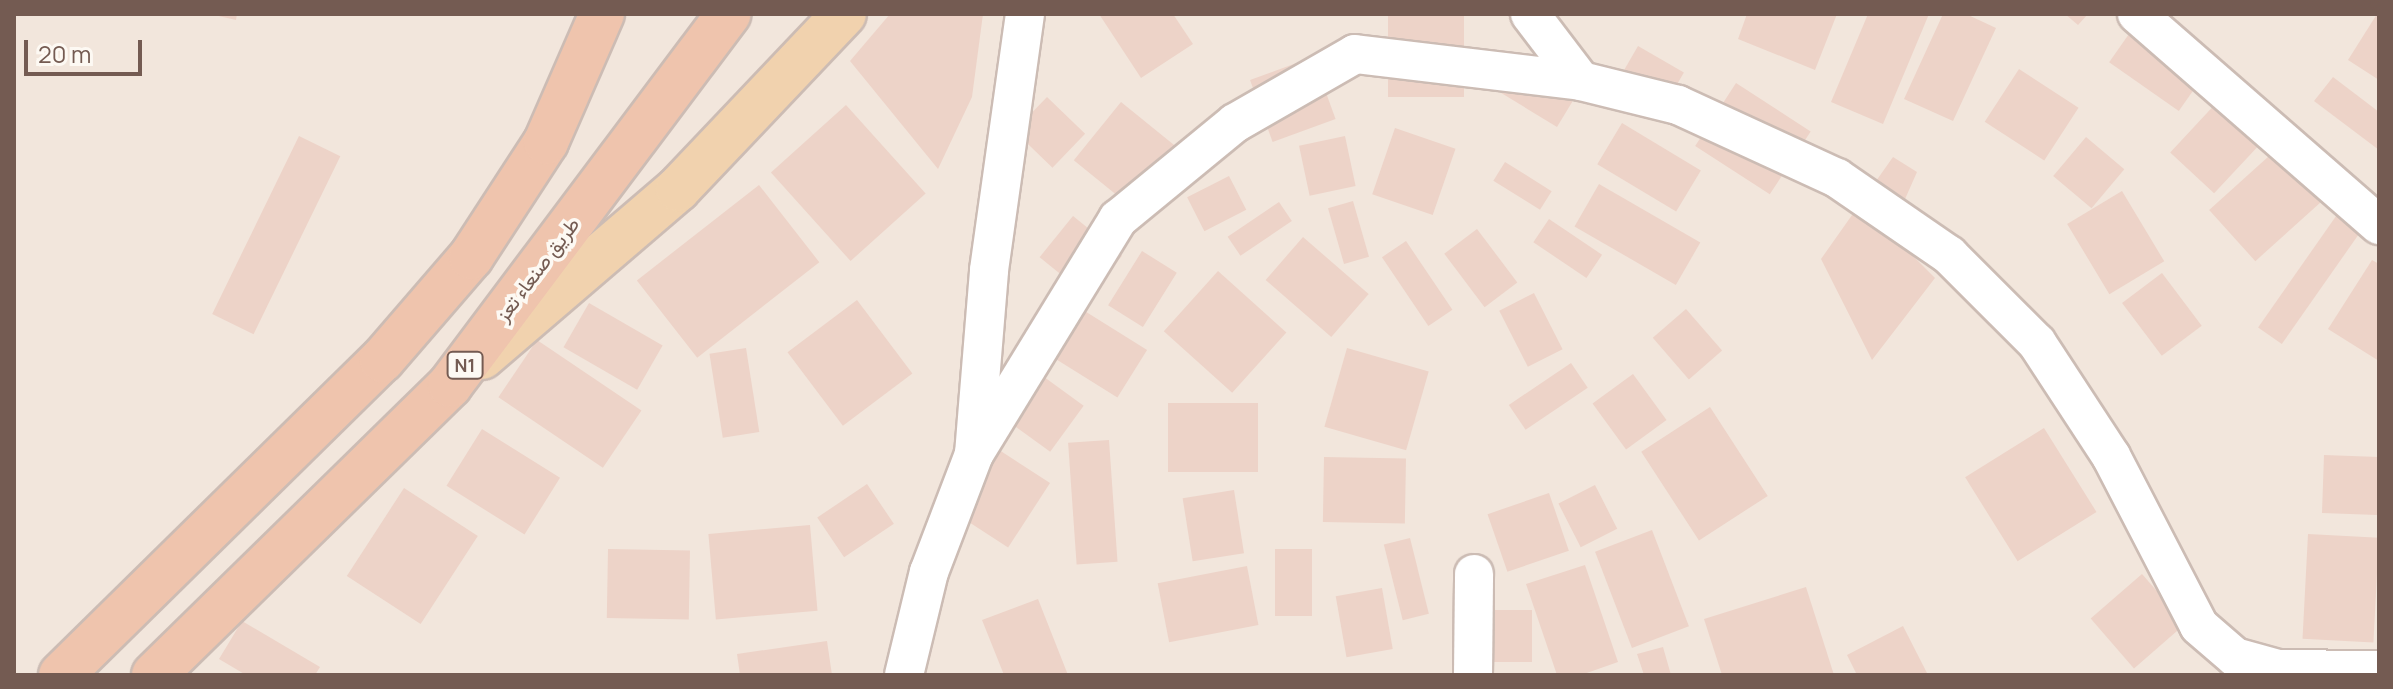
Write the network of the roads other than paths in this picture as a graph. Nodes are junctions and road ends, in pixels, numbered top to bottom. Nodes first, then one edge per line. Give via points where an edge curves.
1 (602, 14) edge
2 (729, 14) edge
3 (844, 14) edge
4 (1025, 14) edge
5 (1530, 14) edge
6 (2137, 14) edge
7 (1581, 81) junction
8 (2379, 225) edge
9 (450, 385) junction
10 (974, 454) junction
11 (1474, 574) dead end
12 (2379, 670) edge
13 (61, 675) edge
14 (154, 675) edge
15 (904, 675) edge
16 (1473, 675) edge

1 - 13 highway via 546,142 471,257 382,360
2 - 9 highway, طريق صنعاء تعز / N1
3 - 9 main road via 678,189
4 - 10 street via 989,270
5 - 7 street
6 - 8 street
7 - 10 street via 1355,54 1235,123 1118,219
7 - 12 street via 1678,105 1837,178 1949,255 2037,343 2111,456 2199,626 2235,657 2278,669
9 - 14 highway, طريق صنعاء تعز / N1
10 - 15 street via 929,572
11 - 16 street

